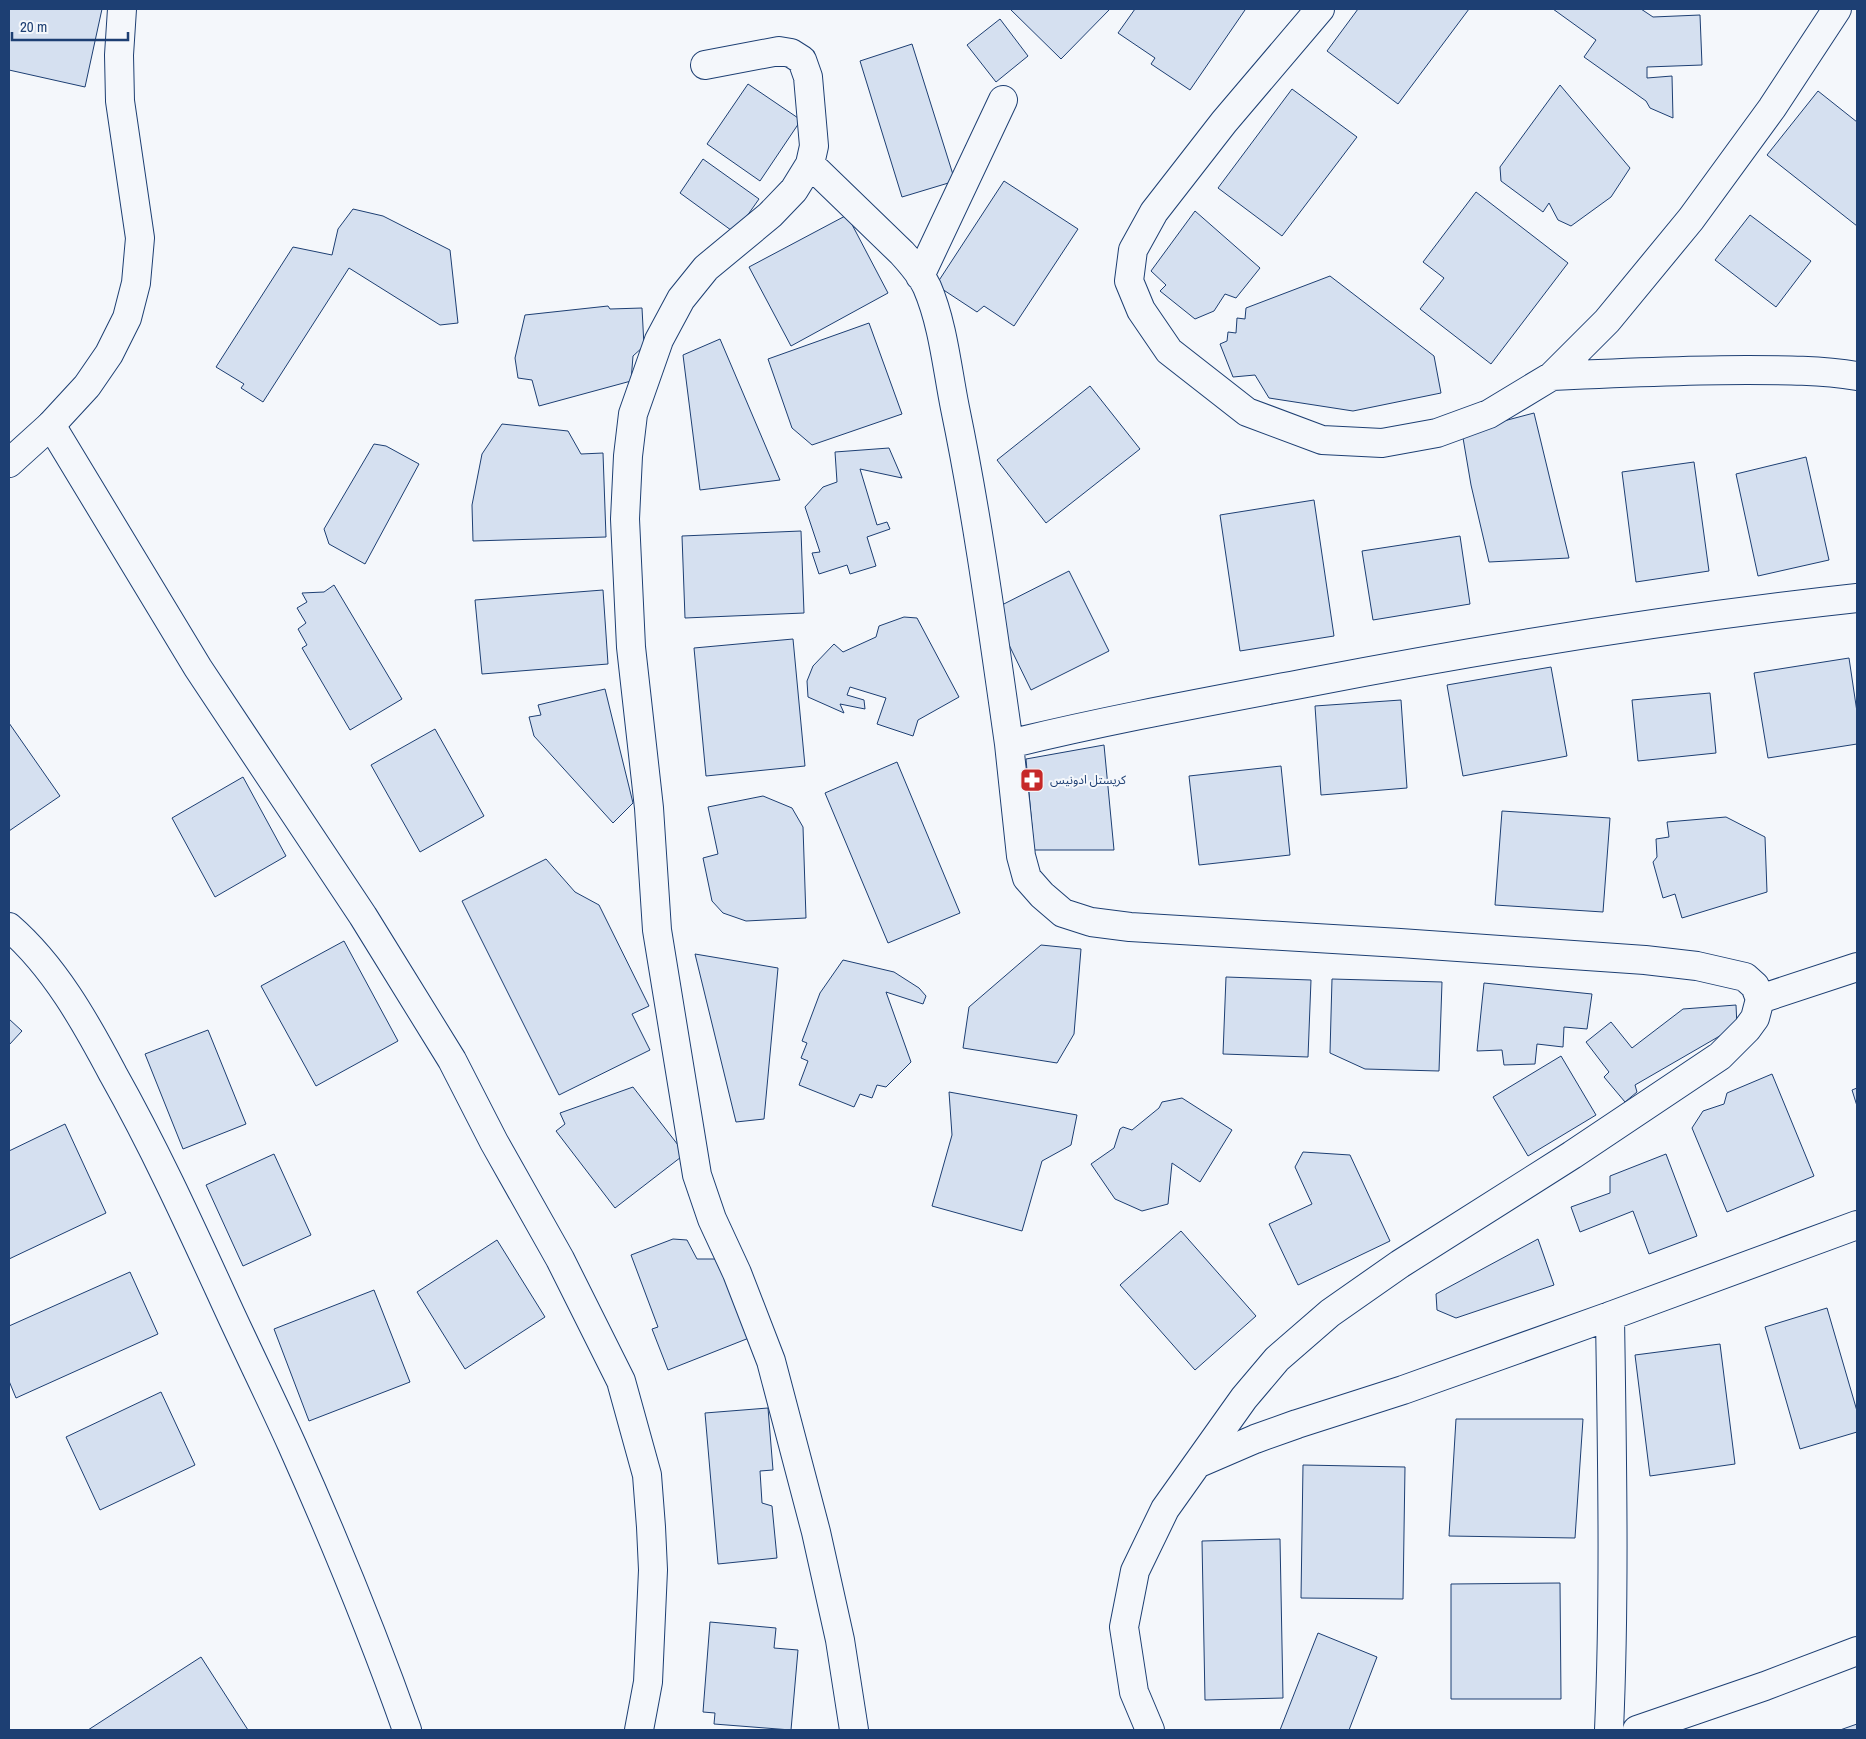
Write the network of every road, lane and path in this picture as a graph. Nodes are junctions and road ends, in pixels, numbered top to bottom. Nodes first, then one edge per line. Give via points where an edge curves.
1 (122, 9) edge
2 (1320, 9) edge
3 (1837, 9) edge
4 (705, 64) dead end
5 (1003, 100) dead end
6 (810, 164) junction
7 (920, 276) junction
8 (1552, 376) junction
9 (1857, 376) edge
10 (51, 425) junction
11 (9, 463) edge
12 (1857, 598) edge
13 (1009, 744) junction
14 (9, 927) edge
15 (1857, 967) edge
16 (1760, 999) junction
17 (1857, 1225) edge
18 (1610, 1316) junction
19 (1197, 1464) junction
20 (1857, 1651) edge
21 (408, 1730) edge
22 (639, 1730) edge
23 (854, 1730) edge
24 (1150, 1730) edge
25 (1609, 1730) edge
26 (1637, 1730) edge

1 - 10 street via 120,101 140,238 136,282 126,318 109,354 87,386
2 - 8 street via 1224,122 1154,212 1133,250 1131,265 1129,281 1141,310 1169,350 1247,412 1322,440 1382,442 1437,433 1489,414
3 - 8 street via 1772,108 1691,219 1607,320
4 - 6 street via 779,51 802,60 808,77 814,146
5 - 7 street
6 - 7 street via 902,254
6 - 23 street via 794,190 770,215 706,268 681,300 659,340 633,414 625,519 631,648 650,808 656,930 697,1175 771,1361 816,1532 840,1640
7 - 13 street via 927,286 938,323 960,434 989,599
8 - 9 street via 1684,370 1790,370
10 - 11 street
10 - 22 street via 198,668 363,916 452,1060 564,1267 621,1381 647,1475 651,1527 653,1570 648,1682
12 - 13 street via 1624,627 1393,666 1201,702
13 - 16 street via 1021,856 1027,878 1063,913 1091,922 1130,927 1697,966 1745,977 1755,986
14 - 21 street via 45,964 75,1008 132,1106 166,1174 338,1551
15 - 16 street
16 - 19 street via 1755,1018 1720,1056 1330,1313 1277,1359 1244,1398
17 - 18 street
18 - 19 street via 1255,1439
18 - 25 street via 1613,1658
19 - 24 street via 1165,1509 1135,1571 1124,1627 1134,1692
20 - 26 street

